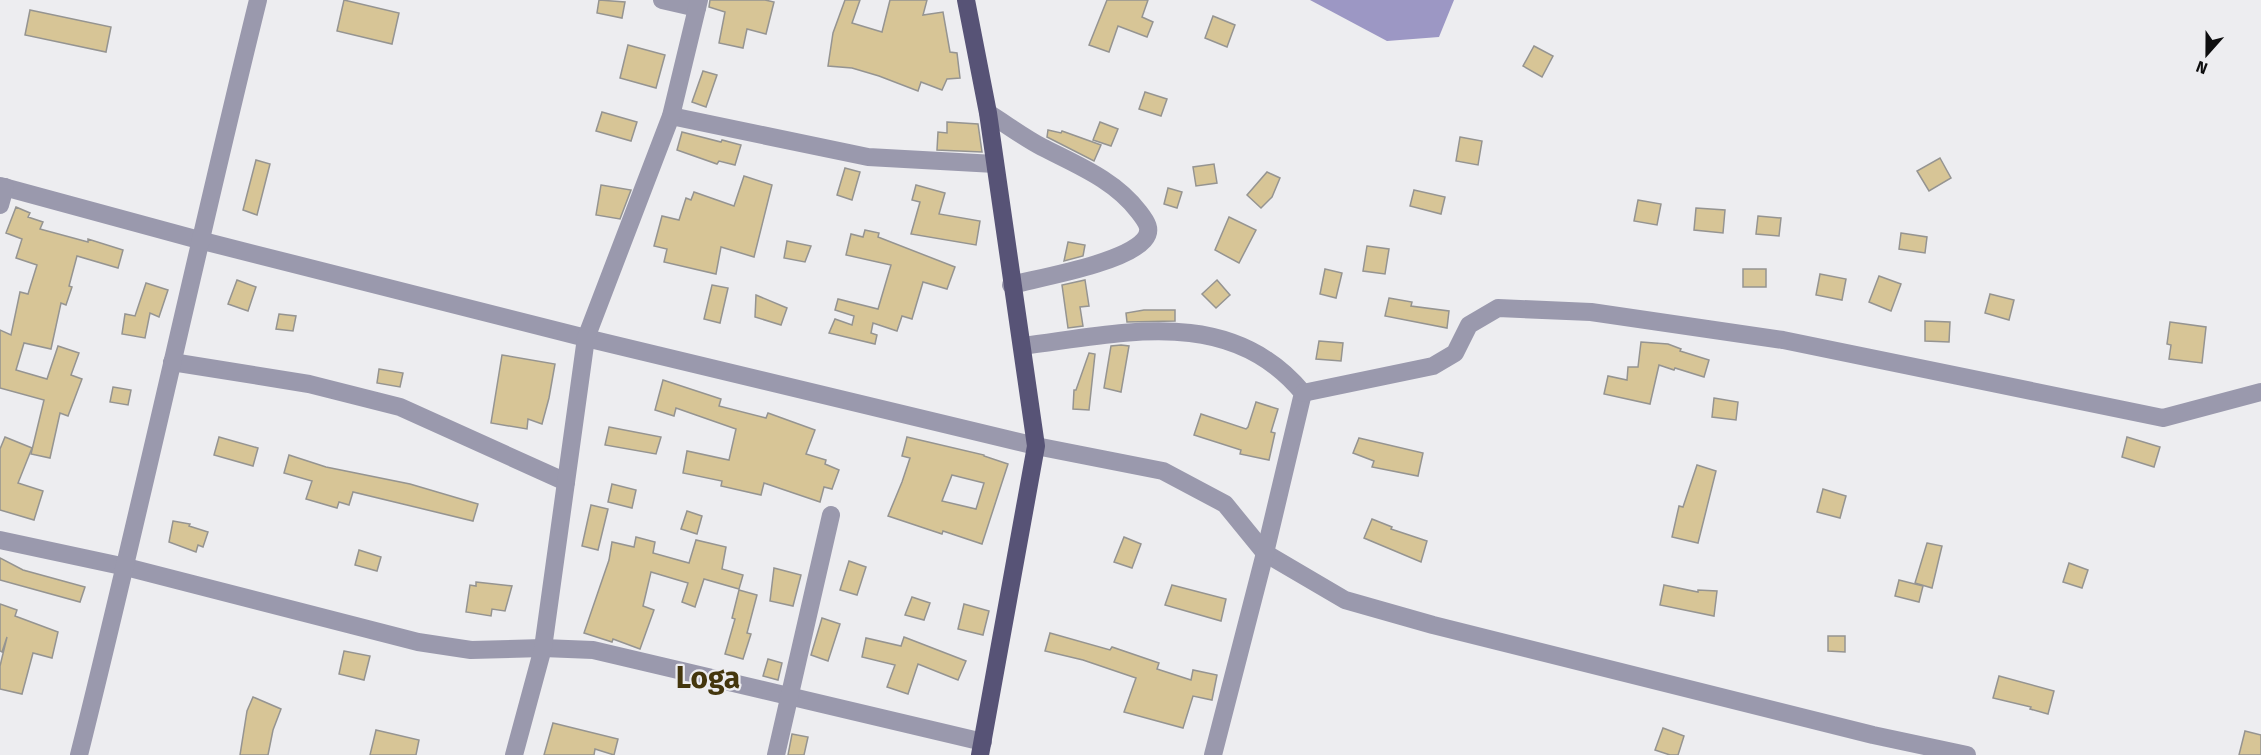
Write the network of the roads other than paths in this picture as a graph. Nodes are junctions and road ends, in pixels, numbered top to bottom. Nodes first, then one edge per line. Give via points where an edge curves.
1 (258, 0) edge
2 (662, 0) edge
3 (966, 0) edge
4 (698, 4) edge
5 (988, 113) junction
6 (671, 116) junction
7 (995, 164) junction
8 (2, 187) edge
9 (0, 205) edge
10 (199, 240) junction
11 (1011, 285) junction
12 (586, 338) junction
13 (1022, 346) junction
14 (172, 362) junction
15 (2261, 392) edge
16 (1303, 393) junction
17 (1035, 446) junction
18 (566, 482) junction
19 (831, 515) dead end
20 (0, 540) edge
21 (1265, 553) junction
22 (126, 567) junction
23 (543, 648) junction
24 (789, 698) junction
25 (982, 748) edge
26 (79, 755) edge
27 (514, 755) edge
28 (776, 755) edge
29 (1212, 755) edge
30 (1967, 755) edge

1 - 10 street
2 - 4 street
3 - 5 main road
4 - 6 street
5 - 7 main road
5 - 11 street via 1103,179 1130,199 1148,224 1149,234 1143,242 1109,261
6 - 7 street via 868,157
6 - 12 street
7 - 11 main road
8 - 9 street
8 - 10 street
10 - 12 street
10 - 14 street
11 - 13 main road
12 - 17 street
12 - 18 street
13 - 16 street via 1149,330 1196,333 1232,341 1290,376
13 - 17 main road
14 - 18 street via 309,384 400,407
14 - 22 street
15 - 16 street via 2163,418 1783,340 1591,312 1498,308 1469,325 1455,353 1433,366
16 - 21 street
17 - 21 street via 1164,471 1225,504
17 - 25 main road
18 - 23 street
19 - 24 street
20 - 22 street
21 - 29 street
21 - 30 street via 1345,600 1873,735
22 - 23 street via 417,642 471,650
22 - 26 street
23 - 24 street via 593,650
23 - 27 street
24 - 25 street
24 - 28 street

